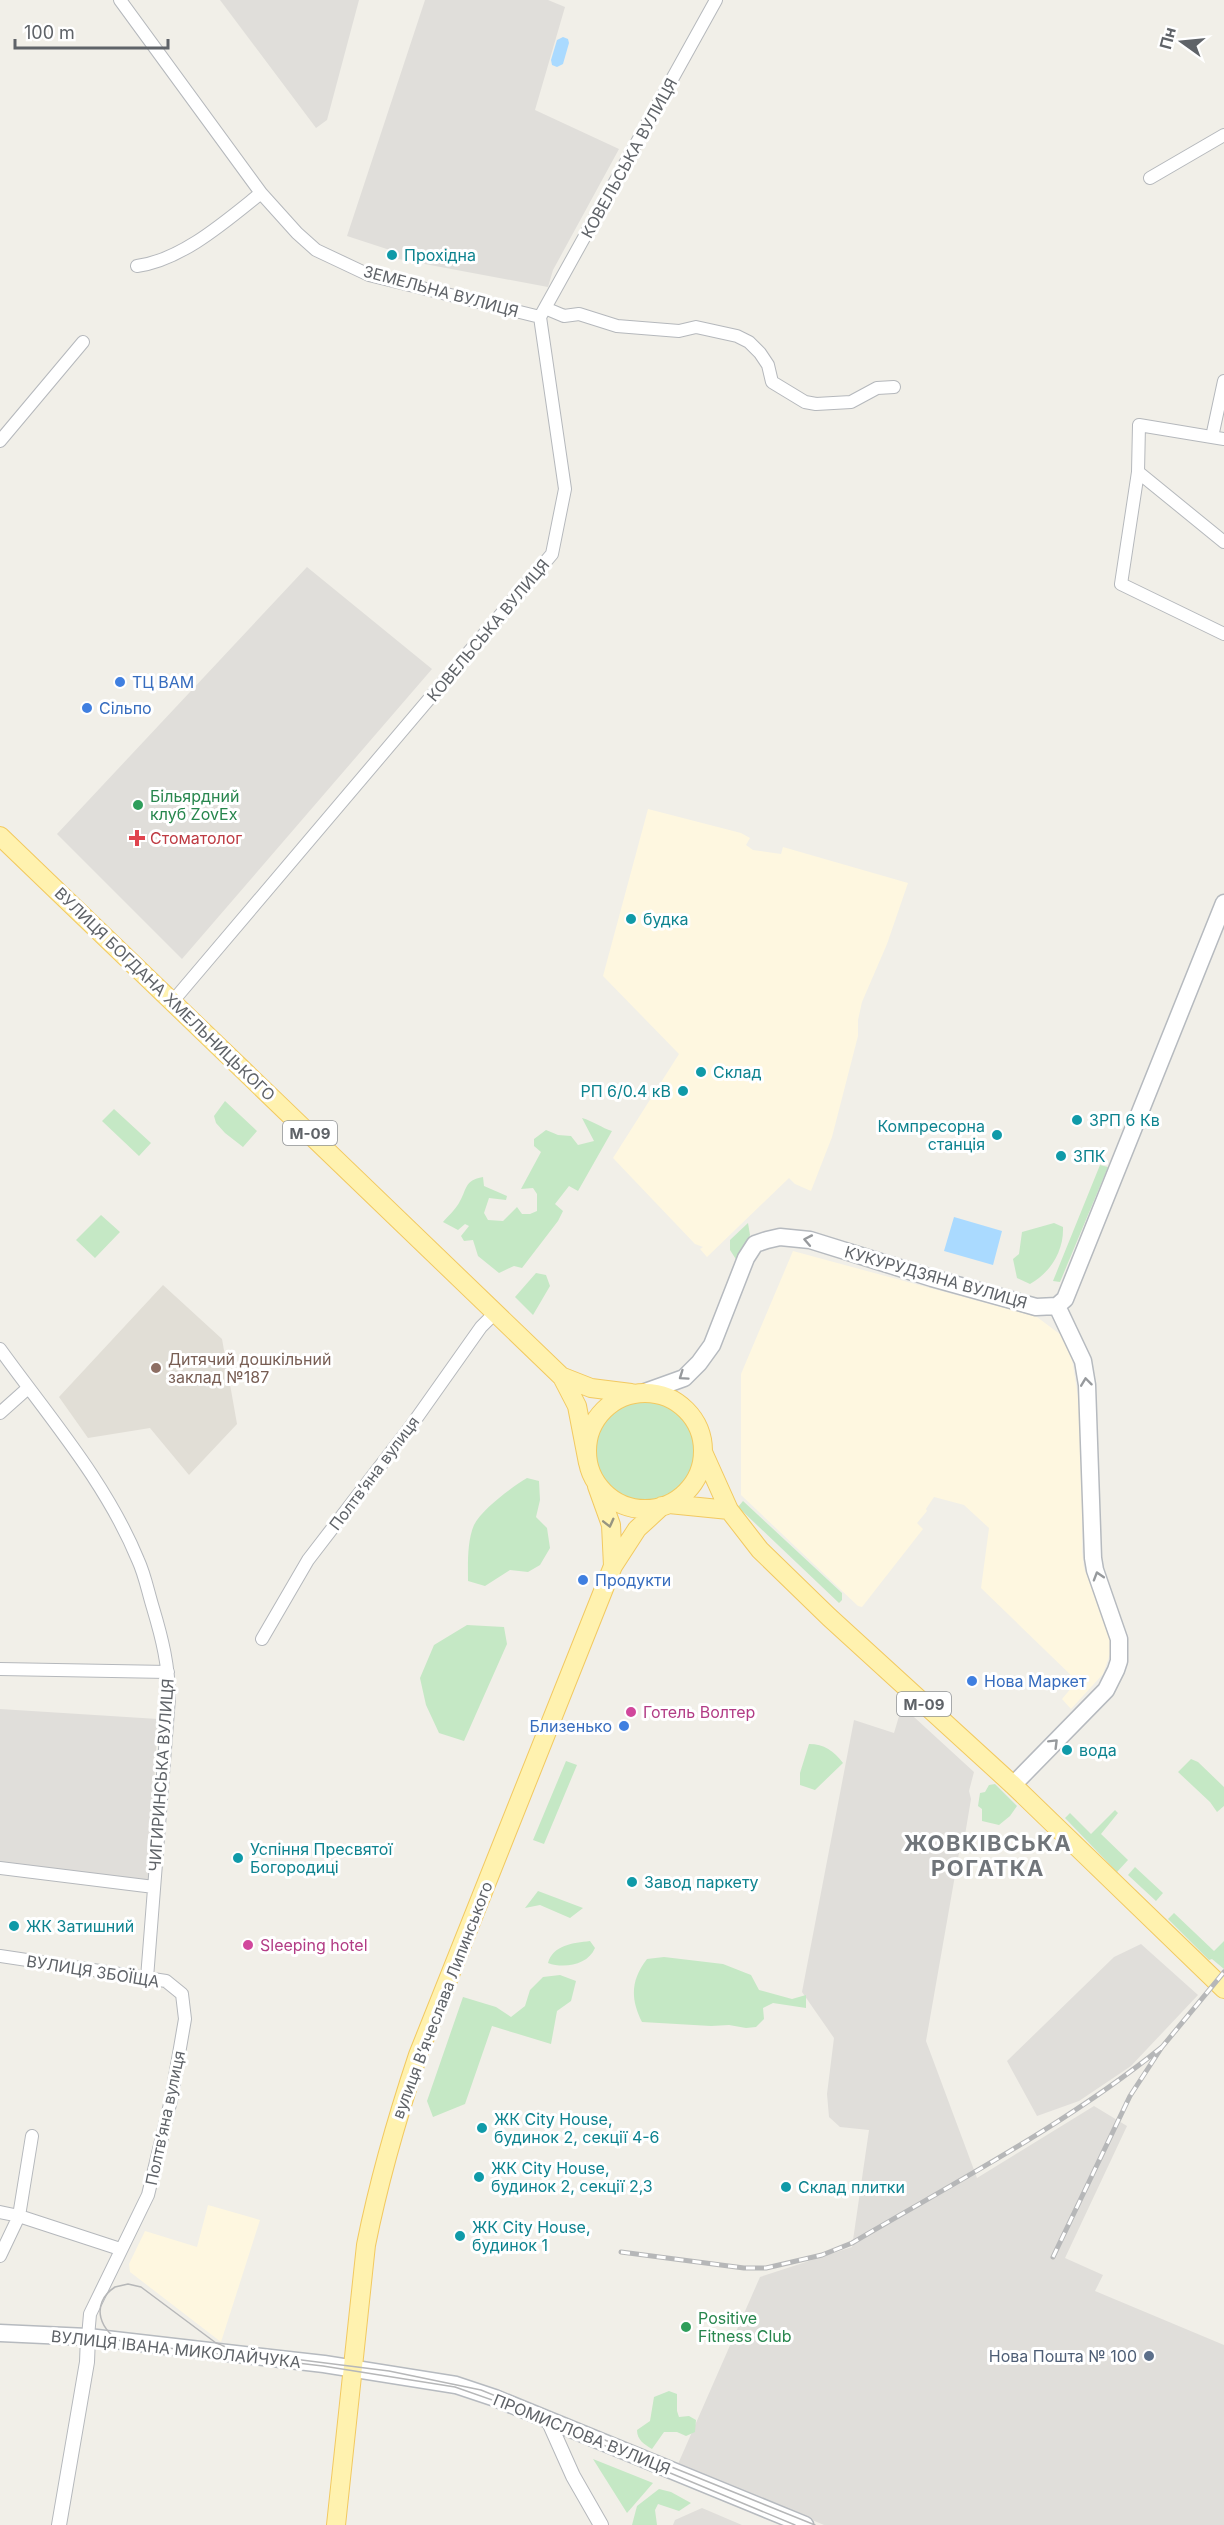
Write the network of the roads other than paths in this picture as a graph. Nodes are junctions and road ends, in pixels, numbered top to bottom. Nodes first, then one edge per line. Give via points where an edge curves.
1 (120, 0) edge
2 (716, 0) edge
3 (1224, 135) edge
4 (1150, 178) dead end
5 (261, 194) junction
6 (137, 266) dead end
7 (543, 313) junction
8 (83, 342) dead end
9 (1224, 381) edge
10 (894, 387) dead end
11 (1218, 438) edge
12 (0, 441) edge
13 (1138, 472) junction
14 (1224, 542) edge
15 (1224, 634) edge
16 (0, 836) edge
17 (1224, 903) edge
18 (173, 1001) junction
19 (1057, 1306) junction
20 (495, 1313) junction
21 (0, 1349) edge
22 (563, 1377) junction
23 (28, 1389) junction
24 (640, 1393) junction
25 (0, 1413) edge
26 (703, 1452) junction
27 (588, 1463) junction
28 (596, 1481) junction
29 (665, 1505) junction
30 (729, 1510) junction
31 (613, 1566) junction
32 (262, 1639) dead end
33 (0, 1669) edge
34 (168, 1671) junction
35 (1013, 1785) junction
36 (0, 1868) edge
37 (154, 1887) junction
38 (0, 1956) edge
39 (147, 1978) junction
40 (1224, 1989) edge
41 (182, 1994) joint
42 (32, 2136) dead end
43 (0, 2212) edge
44 (19, 2216) junction
45 (120, 2249) junction
46 (0, 2256) edge
47 (0, 2333) edge
48 (88, 2337) junction
49 (351, 2368) junction
50 (548, 2420) junction
51 (59, 2525) edge
52 (336, 2525) edge
53 (601, 2525) edge
54 (805, 2525) edge

1 - 5 street, ЗЕМЕЛЬНА ВУЛИЦЯ
2 - 7 street, КОВЕЛЬСЬКА ВУЛИЦЯ
3 - 4 street
5 - 6 street via 219,228 151,264
5 - 7 street, ЗЕМЕЛЬНА ВУЛИЦЯ via 316,249 369,275
7 - 10 street, ЗЕМЕЛЬНА ВУЛИЦЯ via 579,314 617,326 679,331 696,327 737,336 760,353 772,382 805,402 851,402 876,388
7 - 18 street, КОВЕЛЬСЬКА ВУЛИЦЯ via 565,489 552,554
8 - 12 street
9 - 11 street
11 - 13 street via 1139,425
13 - 14 street
13 - 15 street via 1121,584
16 - 18 main road, ВУЛИЦЯ БОГДАНА ХМЕЛЬНИЦЬКОГО / М-09
17 - 19 main road via 1071,1290
18 - 20 main road, ВУЛИЦЯ БОГДАНА ХМЕЛЬНИЦЬКОГО / М-09
19 -> 24 main road, КУКУРУДЗЯНА ВУЛИЦЯ via 1036,1307 810,1240 780,1237 755,1244 746,1258 712,1345 699,1364 684,1378
35 -> 19 main road via 1107,1690 1119,1662 1119,1639 1093,1558 1086,1377
20 - 22 main road, ВУЛИЦЯ БОГДАНА ХМЕЛЬНИЦЬКОГО / М-09
20 - 32 street, Полтвʼяна вулиця via 308,1560
21 - 23 street, ЧИГИРИНСЬКА ВУЛИЦЯ
22 - 24 main road, ВУЛИЦЯ БОГДАНА ХМЕЛЬНИЦЬКОГО / М-09 via 591,1388
22 - 27 main road, ВУЛИЦЯ БОГДАНА ХМЕЛЬНИЦЬКОГО / М-09 via 577,1406
23 - 25 street
23 - 34 street, ЧИГИРИНСЬКА ВУЛИЦЯ via 99,1484 121,1524 139,1561
24 - 26 main road, М-09 via 665,1396 683,1407 699,1430
24 - 27 main road via 623,1397 601,1412 589,1436
26 - 29 main road via 699,1471 689,1488
26 - 30 main road, М-09
27 - 28 main road, М-09
28 - 29 main road, М-09 via 603,1491 624,1505
28 -> 31 main road, вулиця Вʼячеслава Липинського via 611,1525
29 - 30 main road, М-09
29 - 31 main road, вулиця Вʼячеслава Липинського via 638,1528
30 - 35 main road, М-09 via 760,1550
31 - 49 main road, вулиця Вʼячеслава Липинського via 411,2076 375,2200
33 - 34 street
34 - 37 street, ЧИГИРИНСЬКА ВУЛИЦЯ
35 - 40 main road, М-09
36 - 37 street, ЧИГИРИНСЬКА ВУЛИЦЯ
37 - 39 street, ЧИГИРИНСЬКА ВУЛИЦЯ
38 - 39 street, ВУЛИЦЯ ЗБОЇЩА
39 - 41 street, ВУЛИЦЯ ЗБОЇЩА via 166,1981
41 - 45 street, Полтвʼяна вулиця via 185,2019 148,2195
42 - 44 street
43 - 44 street
44 - 45 street
44 - 46 street
45 - 48 street, Полтвʼяна вулиця via 90,2314
47 - 48 main road, ВУЛИЦЯ ІВАНА МИКОЛАЙЧУКА
48 - 49 main road, ВУЛИЦЯ ІВАНА МИКОЛАЙЧУКА
48 - 51 street
49 - 50 main road, ПРОМИСЛОВА ВУЛИЦЯ via 456,2385
49 - 52 main road, вулиця Вʼячеслава Липинського
50 - 53 street
50 - 54 main road, ПРОМИСЛОВА ВУЛИЦЯ

